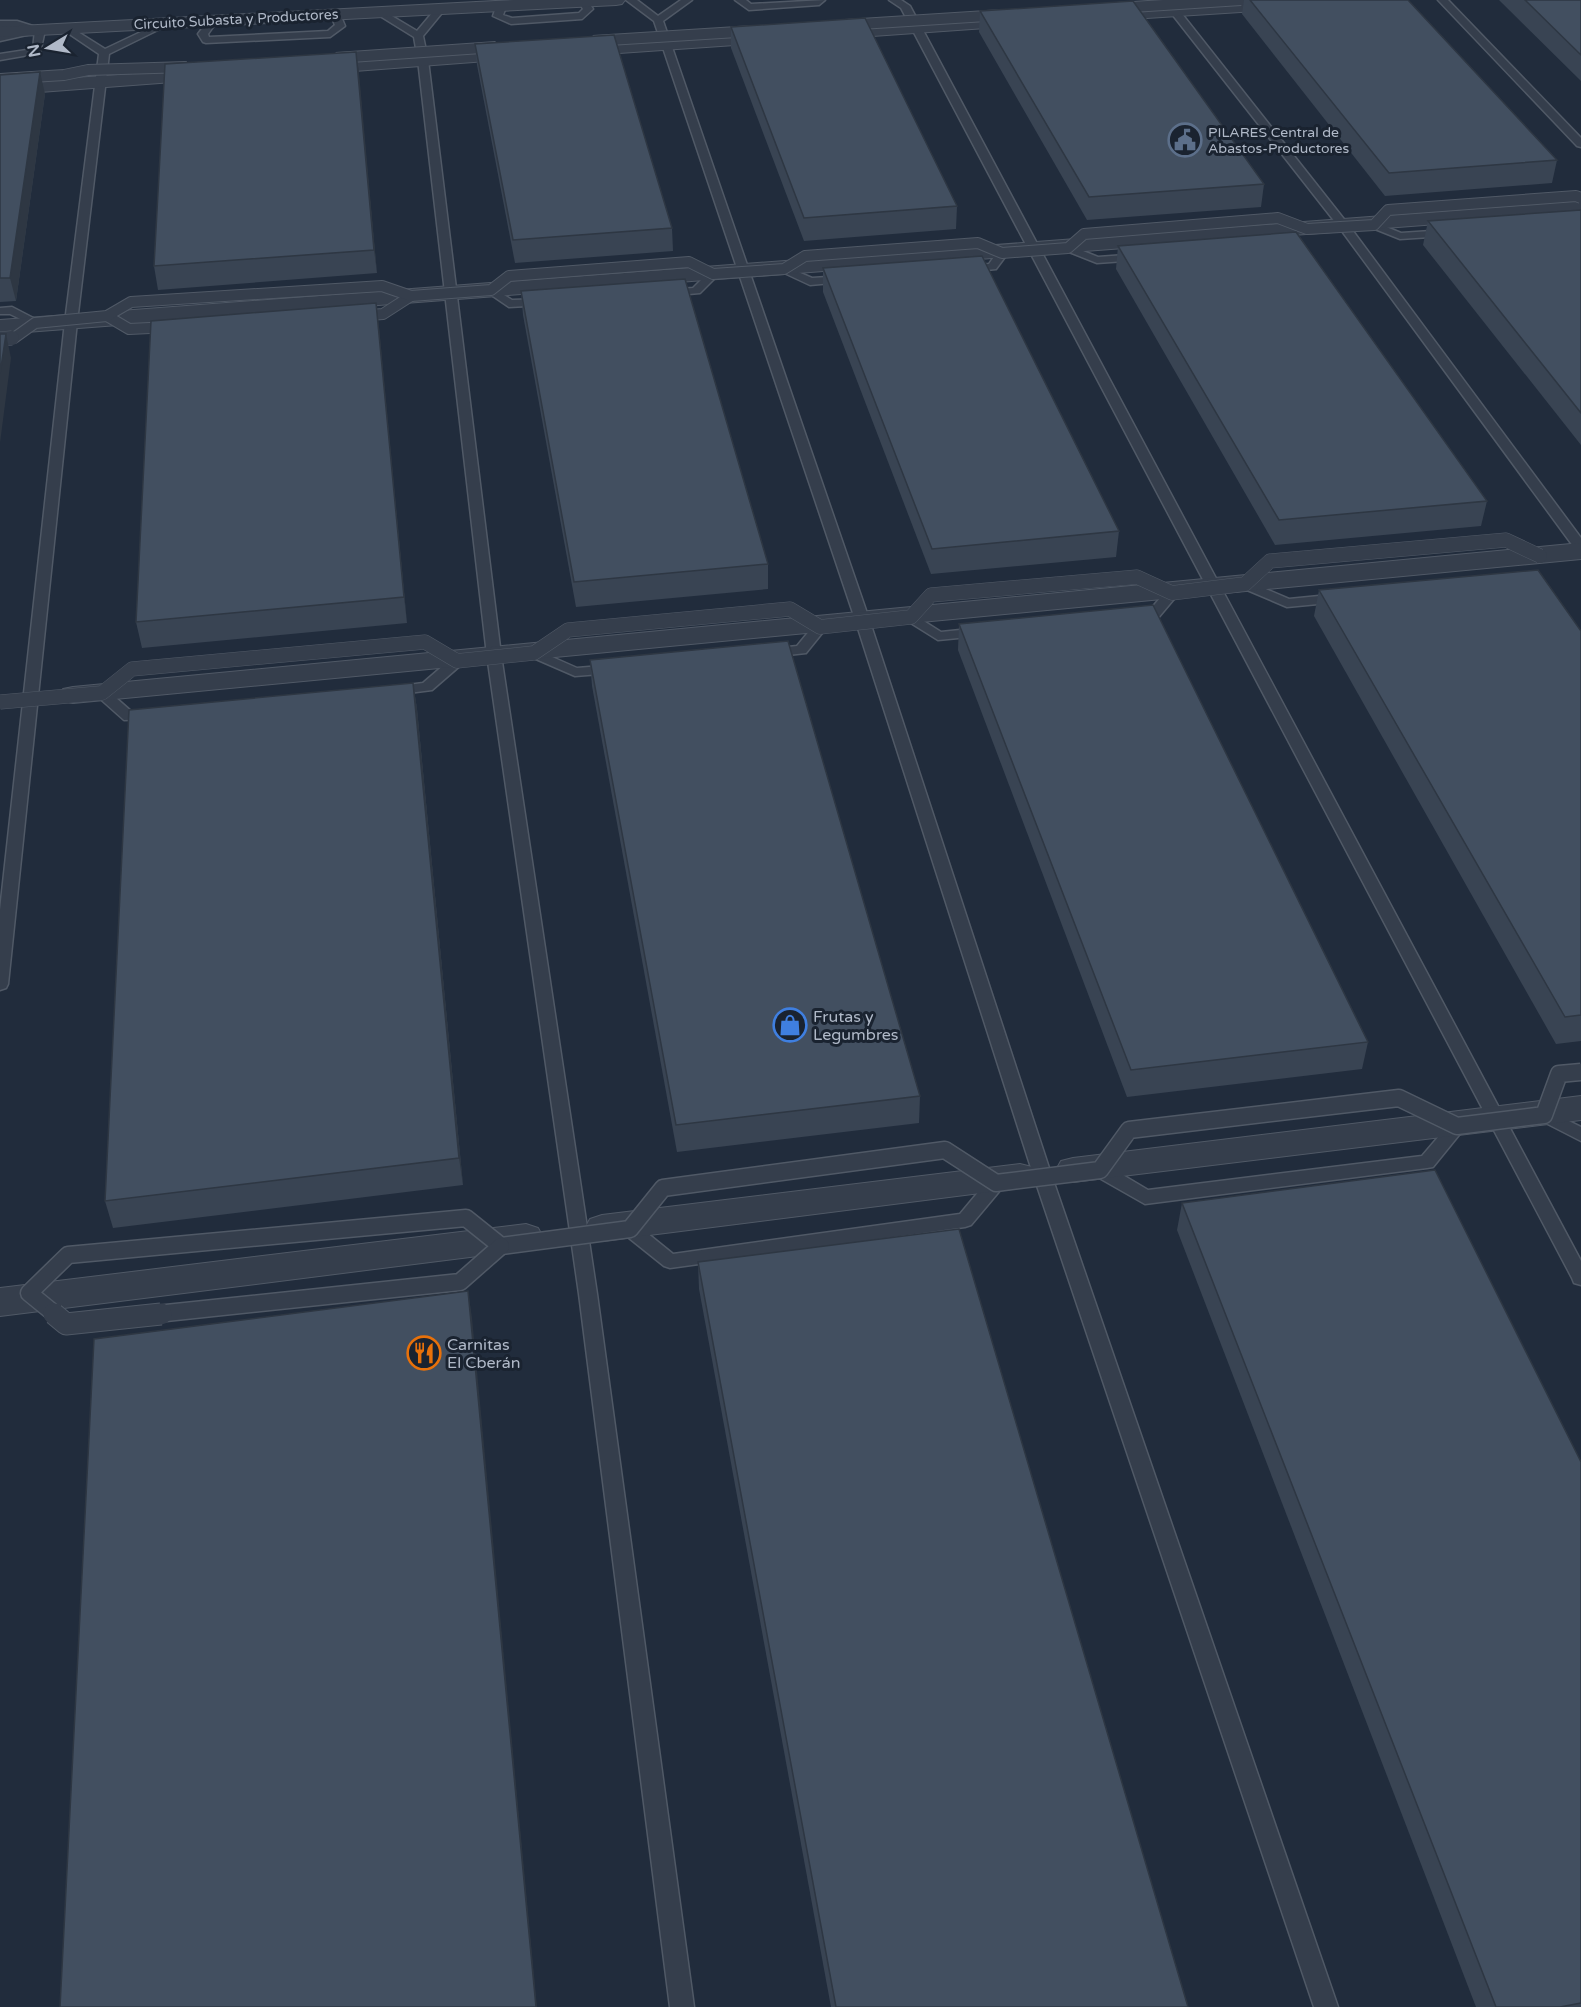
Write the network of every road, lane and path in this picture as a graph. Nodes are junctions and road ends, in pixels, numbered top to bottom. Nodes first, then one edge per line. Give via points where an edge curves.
1 (616, 0) edge
2 (631, 0) edge
3 (687, 0) edge
4 (740, 0) edge
5 (820, 0) edge
6 (1241, 0) edge
7 (1348, 0) edge
8 (1443, 0) edge
9 (903, 2) edge
10 (1169, 4) edge
11 (441, 8) junction
12 (376, 11) junction
13 (1089, 13) edge
14 (1026, 14) edge
15 (658, 20) junction
16 (1046, 20) edge
17 (166, 23) junction
18 (0, 24) edge
19 (916, 28) junction
20 (67, 29) junction
21 (40, 30) junction
22 (775, 30) edge
23 (0, 32) edge
24 (810, 33) junction
25 (418, 36) junction
26 (0, 38) edge
27 (666, 45) junction
28 (567, 47) joint
29 (532, 49) joint
30 (104, 53) junction
31 (0, 57) edge
32 (310, 59) edge
33 (423, 60) junction
34 (291, 69) edge
35 (217, 70) joint
36 (0, 79) edge
37 (100, 82) junction
38 (0, 89) edge
39 (1581, 144) edge
40 (1581, 198) edge
41 (1581, 207) edge
42 (1343, 225) junction
43 (1374, 225) junction
44 (1307, 229) junction
45 (1457, 232) edge
46 (1295, 243) edge
47 (1035, 248) junction
48 (1068, 248) junction
49 (1002, 253) junction
50 (1155, 255) edge
51 (784, 269) junction
52 (745, 270) junction
53 (958, 270) edge
54 (713, 274) junction
55 (855, 278) edge
56 (490, 290) junction
57 (450, 292) junction
58 (649, 294) edge
59 (411, 296) junction
60 (555, 301) edge
61 (0, 311) edge
62 (107, 316) junction
63 (349, 316) edge
64 (71, 321) junction
65 (35, 323) junction
66 (187, 326) edge
67 (0, 327) edge
68 (0, 339) edge
69 (1581, 547) edge
70 (1581, 552) edge
71 (1540, 556) junction
72 (1534, 571) edge
73 (1245, 584) junction
74 (1213, 586) junction
75 (1172, 593) junction
76 (1356, 596) edge
77 (911, 618) junction
78 (1117, 618) edge
79 (862, 620) junction
80 (819, 627) junction
81 (998, 630) edge
82 (534, 653) junction
83 (753, 654) edge
84 (494, 655) junction
85 (457, 661) junction
86 (623, 668) edge
87 (380, 692) edge
88 (102, 693) junction
89 (30, 699) junction
90 (0, 702) edge
91 (165, 713) edge
92 (0, 984) edge
93 (1581, 1072) edge
94 (1581, 1108) edge
95 (1544, 1115) junction
96 (1495, 1118) junction
97 (1457, 1126) junction
98 (1581, 1135) edge
99 (1100, 1170) junction
100 (1042, 1174) junction
101 (996, 1183) junction
102 (630, 1229) junction
103 (577, 1231) junction
104 (501, 1246) junction
105 (1581, 1278) edge
106 (0, 1297) edge
107 (15, 1298) edge
108 (682, 2007) edge
109 (1326, 2007) edge

1 - 11 street, Circuito Subasta y Productores
2 - 15 lane
3 - 15 lane
4 - 5 lane via 749,7
6 - 10 lane, bridge
7 - 10 street
8 - 39 lane
9 - 19 lane
10 - 13 street
10 - 42 lane
11 - 12 street, Circuito Subasta y Productores
11 - 25 lane
12 - 17 street, Circuito Subasta y Productores
12 - 25 lane
14 - 24 lane, bridge
15 - 27 lane
16 - 19 street
17 - 20 street, Circuito Subasta y Productores
17 - 30 lane
18 - 21 lane
19 - 24 street
19 - 47 lane
20 - 21 street, Circuito Subasta y Productores
20 - 30 lane
21 - 23 street, Circuito Subasta y Productores
21 - 26 lane
21 - 31 lane via 37,51
22 - 28 lane, bridge
24 - 27 street
25 - 33 lane
27 - 28 street
27 - 52 lane
29 - 32 lane, bridge
29 - 33 street
30 - 37 lane
33 - 34 street
33 - 57 lane
35 - 36 lane, bridge via 88,70
35 - 37 street
37 - 38 street
37 - 64 lane
40 - 43 lane, bridge via 1388,210
41 - 42 street
42 - 47 street
42 - 69 lane
43 - 44 lane, bridge
43 - 45 lane via 1400,236
44 - 46 lane
44 - 48 lane, bridge via 1278,218 1084,234
47 - 52 street
47 - 74 lane
48 - 49 lane, bridge
48 - 50 lane via 1097,260
49 - 51 lane, bridge via 978,243 805,256
49 - 53 lane via 992,267
51 - 54 lane, bridge
51 - 55 lane via 810,282
52 - 57 street
52 - 79 lane
54 - 56 lane, bridge via 689,262 509,276
54 - 58 lane via 696,291
56 - 59 lane, bridge
56 - 60 lane via 509,304
57 - 64 street
57 - 84 lane
59 - 62 lane, bridge via 382,286 131,302
59 - 63 lane, bridge via 383,315
61 - 65 lane via 12,310
62 - 65 lane, bridge
62 - 66 lane, bridge via 129,329
64 - 67 street
64 - 89 lane
65 - 68 lane, bridge via 14,338
70 - 71 lane
70 - 74 street
71 - 72 lane
71 - 73 lane, bridge via 1506,540 1270,561
73 - 75 lane, bridge
73 - 76 lane via 1287,603
74 - 79 street
74 - 96 lane
75 - 77 lane, bridge via 1137,577 931,595
75 - 78 lane via 1153,615
77 - 80 lane, bridge
77 - 81 lane via 938,636
79 - 84 street
79 - 100 lane
80 - 82 lane, bridge via 790,609 567,630
80 - 83 lane via 801,650
82 - 85 lane, bridge
82 - 86 lane via 575,672
84 - 89 street
84 - 103 lane
85 - 87 lane via 427,687
85 - 88 lane, bridge via 425,642 390,645 132,669
88 - 90 lane, bridge
88 - 91 lane via 129,717
89 - 90 street
89 - 92 lane
93 - 95 lane, bridge via 1558,1074
94 - 96 street
95 - 97 lane, bridge
95 - 98 lane
96 - 100 street
96 - 105 lane
97 - 99 lane via 1427,1162 1145,1197
97 - 99 lane, bridge via 1399,1098 1129,1130
99 - 101 lane, bridge
100 - 103 street
100 - 109 lane
101 - 102 lane via 965,1220 670,1261
101 - 102 lane, bridge via 945,1150 663,1188
102 - 104 lane, bridge
103 - 107 street
103 - 108 lane
104 - 107 lane, bridge via 460,1282 66,1324
104 - 107 lane, bridge via 466,1218 68,1255
106 - 107 lane

